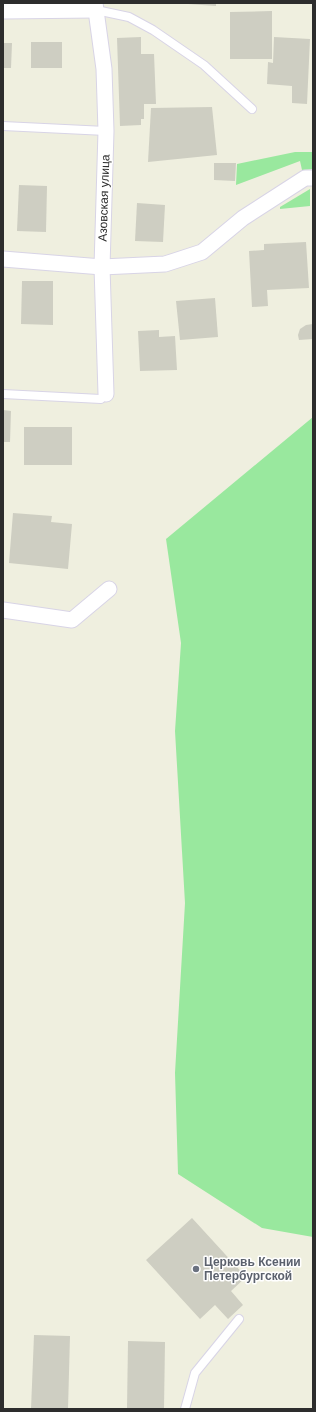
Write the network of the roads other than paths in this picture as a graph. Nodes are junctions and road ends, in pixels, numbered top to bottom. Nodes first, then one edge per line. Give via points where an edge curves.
1 (95, 6) edge
2 (3, 11) edge
3 (252, 109) dead end
4 (3, 126) edge
5 (106, 130) junction
6 (313, 178) edge
7 (3, 259) edge
8 (102, 267) junction
9 (3, 394) edge
10 (106, 394) joint
11 (110, 589) dead end
12 (3, 610) edge
13 (239, 1319) dead end
14 (185, 1409) edge

1 - 2 street
1 - 3 lane via 129,17 153,30 204,65
1 - 5 street, Азовская улица via 104,69
4 - 5 lane
5 - 8 street, Азовская улица
6 - 8 street via 305,178 243,218 202,252 165,264
7 - 8 street
8 - 10 street, Азовская улица
9 - 10 lane via 101,399
11 - 12 street via 72,620
13 - 14 lane via 195,1373

